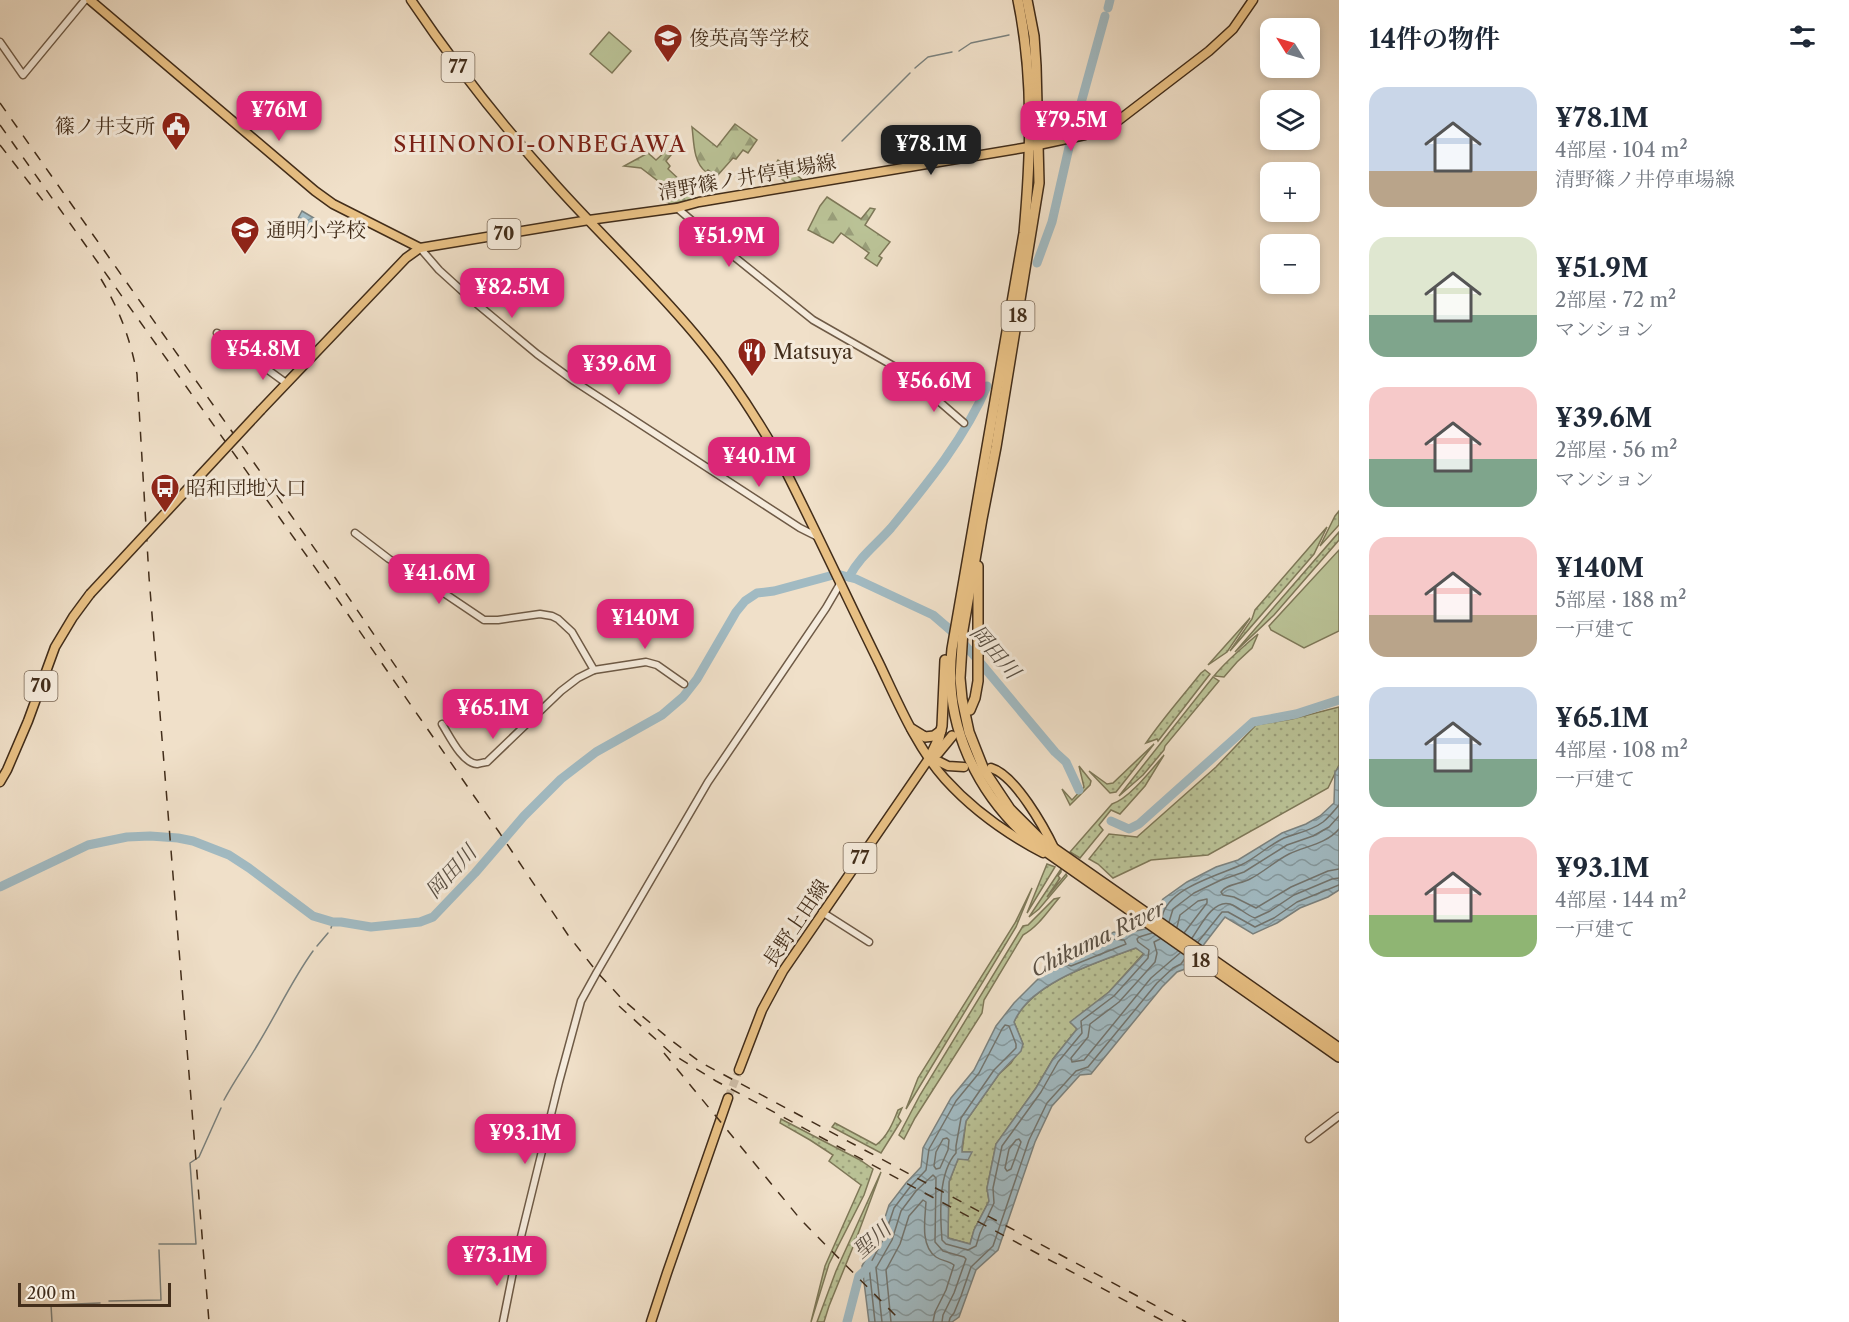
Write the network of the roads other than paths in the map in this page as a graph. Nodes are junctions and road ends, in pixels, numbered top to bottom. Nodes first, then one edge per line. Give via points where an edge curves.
1 (85, 0) edge
2 (90, 0) edge
3 (411, 0) edge
4 (1018, 0) edge
5 (1027, 0) edge
6 (1253, 0) edge
7 (0, 42) edge
8 (1034, 146) junction
9 (677, 208) junction
10 (589, 220) junction
11 (420, 248) junction
12 (217, 333) dead end
13 (286, 383) junction
14 (964, 423) dead end
15 (355, 533) dead end
16 (816, 536) junction
17 (974, 546) junction
18 (840, 584) junction
19 (949, 646) junction
20 (594, 670) junction
21 (684, 684) dead end
22 (970, 710) dead end
23 (442, 724) dead end
24 (912, 729) junction
25 (941, 731) junction
26 (952, 736) dead end
27 (930, 757) junction
28 (964, 767) dead end
29 (991, 768) dead end
30 (0, 782) edge
31 (1060, 858) junction
32 (822, 912) junction
33 (869, 942) dead end
34 (1339, 1048) edge
35 (1339, 1057) edge
36 (739, 1070) tunnel mouth
37 (728, 1098) tunnel mouth
38 (1339, 1116) edge
39 (1309, 1139) dead end
40 (503, 1322) edge
41 (651, 1322) edge

1 - 7 street via 23,75
2 - 11 main road via 333,204
3 - 10 main road, 77 via 481,97
4 - 8 highway, 18
5 - 8 highway, 18 via 1036,66
6 - 8 main road, 清野篠ノ井停車場線 via 1233,29 1209,51 1119,120 1102,130
8 - 9 main road, 清野篠ノ井停車場線 via 699,201
8 - 17 highway, 18 via 1039,183 1033,229 996,447
9 - 10 main road, 清野篠ノ井停車場線
9 - 14 street via 813,320 897,368
10 - 11 main road, 70
10 - 16 main road, 77 via 670,305 726,374 776,452
11 - 13 main road, 70
11 - 16 street via 471,299 574,381
12 - 13 street
13 - 30 main road, 70, bridge via 73,617 55,647
15 - 20 street via 388,559 484,620 540,614 558,619 572,632
16 - 18 main road, 77
17 - 19 highway, 18 via 956,589
17 - 22 highway via 978,675
17 - 31 highway, 18 via 960,658 961,690 972,741 994,787 1017,817
18 - 24 main road, 77
18 - 40 street via 708,782 582,1001 540,1156
19 - 25 highway
19 - 31 highway, 18 via 953,705 971,765 1004,815 1034,843
20 - 21 street via 646,662
20 - 23 street via 561,691 487,762 477,764 460,753
24 - 25 highway via 925,737
24 - 27 main road, 77
25 - 27 highway
26 - 27 highway via 941,751
27 - 28 main road via 948,766
27 - 31 main road, 77 via 945,778 981,813 1021,841
27 - 32 main road, 長野上田線 / 77
29 - 31 main road via 1011,782
31 - 34 highway, 18
31 - 35 highway, 18
32 - 33 street
32 - 36 main road, 長野上田線 / 77 via 777,980
37 - 41 main road
38 - 39 street

